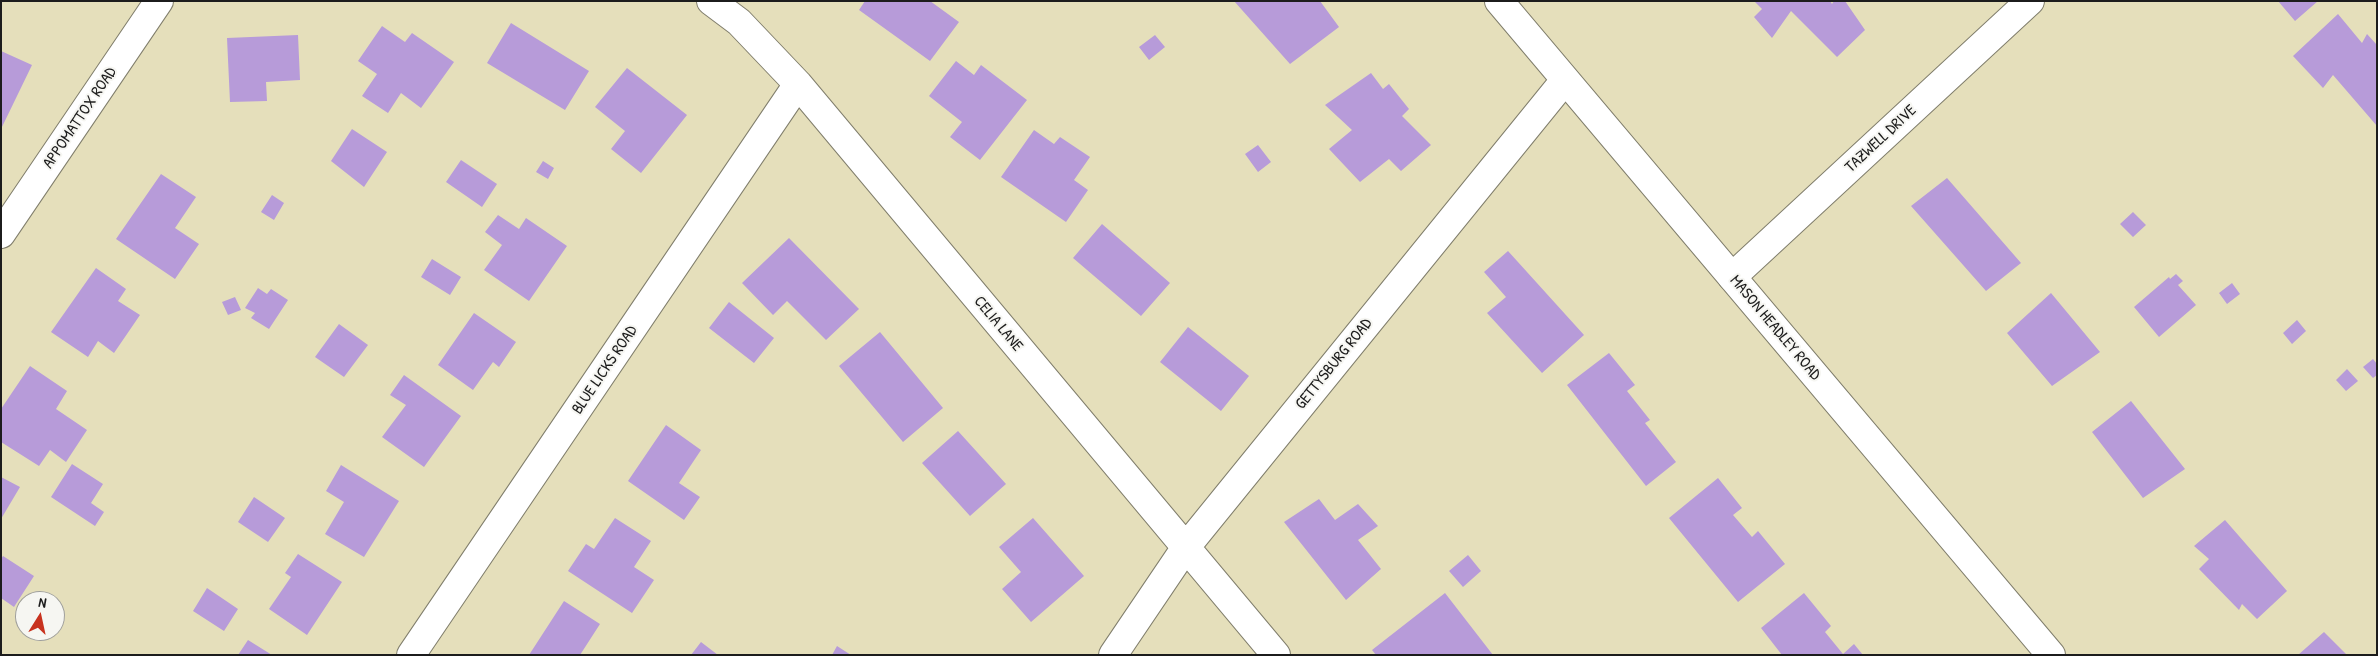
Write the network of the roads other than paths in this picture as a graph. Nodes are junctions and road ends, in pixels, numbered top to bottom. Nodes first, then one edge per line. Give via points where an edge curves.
1 (159, 1) edge
2 (711, 1) edge
3 (1499, 1) edge
4 (2030, 1) edge
5 (1565, 80) junction
6 (798, 84) junction
7 (1, 234) edge
8 (1732, 277) junction
9 (1186, 547) junction
10 (411, 655) edge
11 (1113, 655) edge
12 (1276, 655) edge
13 (2051, 655) edge

1 - 7 street, APPOMATTOX ROAD
2 - 6 street, CELIA LANE via 739,22
3 - 5 street, MASON HEADLEY ROAD
4 - 8 street, TAZWELL DRIVE
5 - 8 street, MASON HEADLEY ROAD
5 - 9 street, GETTYSBURG ROAD
6 - 9 street, CELIA LANE
6 - 10 street, BLUE LICKS ROAD
8 - 13 street, MASON HEADLEY ROAD
9 - 11 street, GETTYSBURG ROAD
9 - 12 street, CELIA LANE

